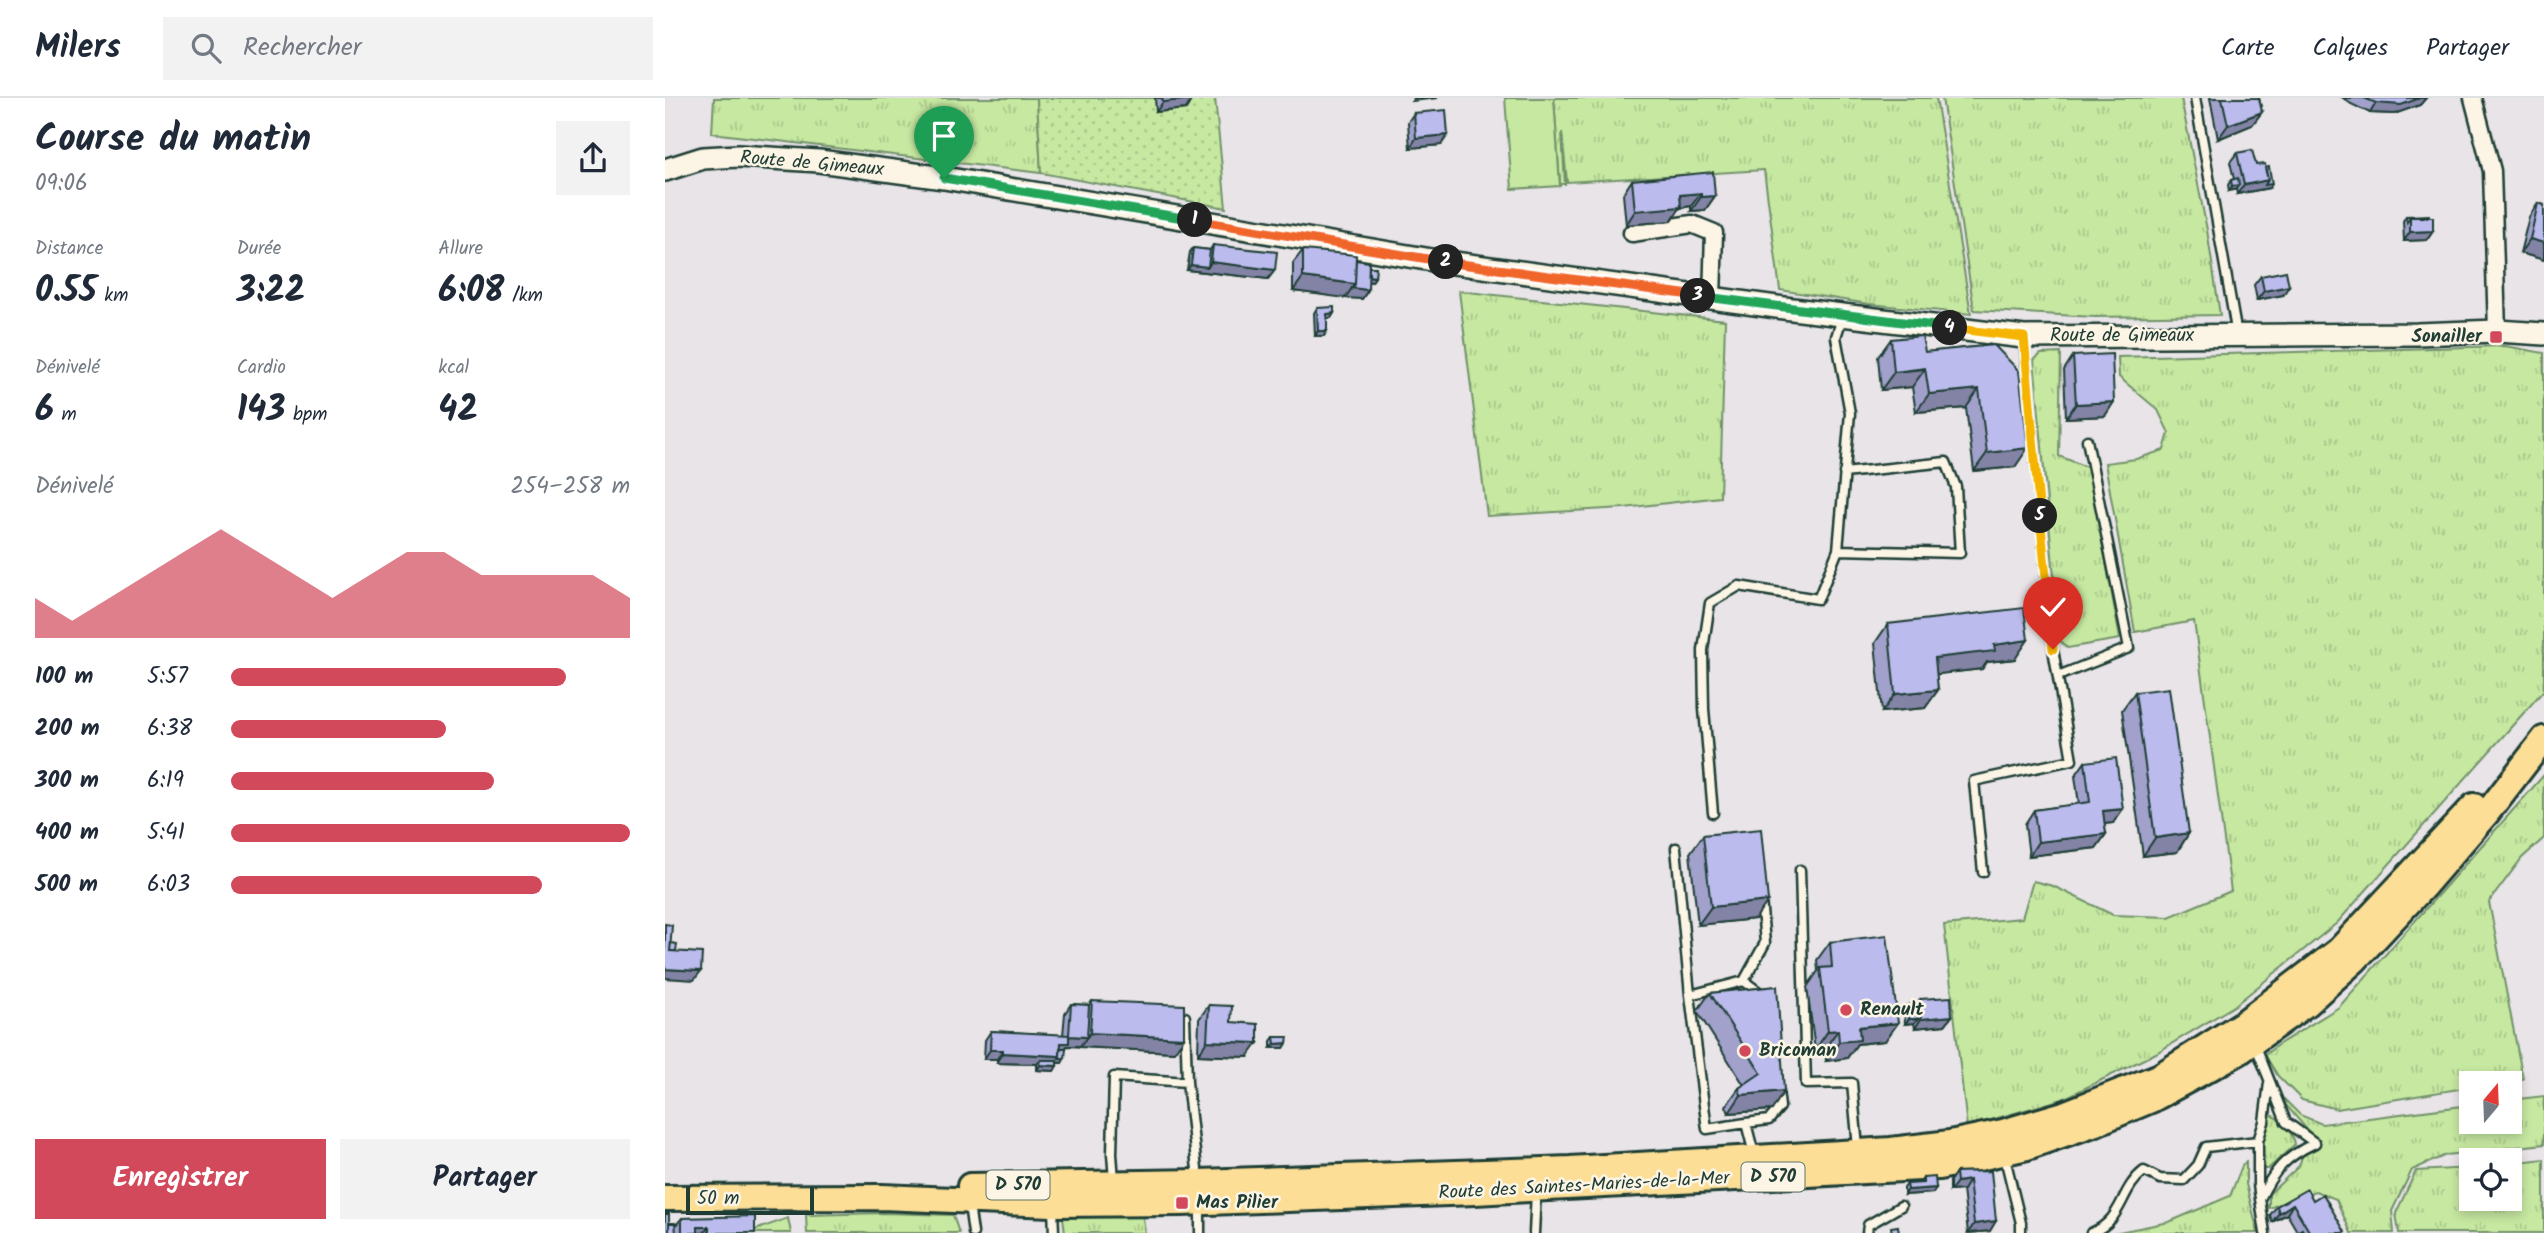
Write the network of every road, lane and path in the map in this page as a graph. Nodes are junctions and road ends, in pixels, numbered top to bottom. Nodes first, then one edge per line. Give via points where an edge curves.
1 (2195, 98) edge
2 (2473, 98) edge
3 (665, 170) edge
4 (1632, 233) dead end
5 (1712, 298) junction
6 (1843, 315) junction
7 (2497, 331) junction
8 (2544, 334) edge
9 (2237, 335) junction
10 (2024, 337) junction
11 (2087, 440) dead end
12 (1844, 473) junction
13 (1838, 550) junction
14 (2058, 676) junction
15 (2544, 739) edge
16 (1713, 813) dead end
17 (1676, 848) dead end
18 (1800, 870) dead end
19 (1983, 872) dead end
20 (1760, 888) edge
21 (1744, 981) junction
22 (1690, 995) junction
23 (1772, 1001) edge
24 (1185, 1017) edge
25 (2248, 1033) junction
26 (1778, 1081) edge
27 (1187, 1082) junction
28 (2269, 1083) junction
29 (1746, 1123) junction
30 (2258, 1141) junction
31 (2001, 1142) junction
32 (1860, 1162) junction
33 (1758, 1168) junction
34 (1536, 1180) junction
35 (1199, 1192) junction
36 (968, 1194) junction
37 (1115, 1194) junction
38 (1052, 1195) junction
39 (665, 1198) edge
40 (2260, 1199) junction
41 (1901, 1206) dead end
42 (973, 1233) edge
43 (1054, 1233) edge
44 (1200, 1233) edge
45 (1534, 1233) edge
46 (1867, 1233) edge
47 (2021, 1233) edge
48 (2091, 1233) edge
49 (2265, 1233) edge

1 - 9 lane
2 - 7 street via 2492,172
3 - 5 street, Route de Gimeaux via 703,158 819,161 1432,260
4 - 5 street via 1692,224 1714,233
5 - 6 street, Route de Gimeaux
6 - 10 street, Route de Gimeaux
6 - 12 lane via 1836,337 1850,413
7 - 8 street, Route de Gimeaux
7 - 9 street, Route de Gimeaux
9 - 10 street, Route de Gimeaux
10 - 14 lane
11 - 14 lane via 2129,648
12 - 13 lane
12 - 13 lane via 1946,462 1955,487 1960,553
13 - 16 lane via 1818,599 1739,586 1710,603 1703,662
14 - 19 lane via 2072,760 1974,781
15 - 25 main road, Route des Saintes-Maries-de-la-Mer / D 570 via 2487,813 2355,960 2306,1004
17 - 22 lane
18 - 32 lane via 1806,1084 1852,1083
20 - 21 lane via 1765,943
21 - 22 lane
21 - 23 lane
22 - 29 lane via 1707,1129
24 - 27 lane
25 - 28 lane
25 - 31 main road, Route des Saintes-Maries-de-la-Mer / D 570 via 2151,1100 2027,1147
26 - 29 lane via 1780,1107 1769,1120
27 - 35 lane
27 - 37 lane via 1114,1077
28 - 30 lane
28 - 40 lane via 2287,1122 2315,1143 2294,1153 2271,1176
29 - 33 lane
30 - 40 lane
30 - 48 lane via 2206,1147 2184,1180 2160,1179 2144,1171 2133,1179 2115,1217
31 - 32 main road, Route des Saintes-Maries-de-la-Mer / D 570 via 1939,1167
31 - 47 lane
32 - 33 main road, Route des Saintes-Maries-de-la-Mer / D 570
33 - 34 main road, Route des Saintes-Maries-de-la-Mer / D 570
34 - 35 main road, Route des Saintes-Maries-de-la-Mer / D 570
34 - 45 lane
35 - 37 main road, Route des Saintes-Maries-de-la-Mer / D 570
35 - 44 lane
36 - 38 main road, Route des Saintes-Maries-de-la-Mer / D 570
36 - 39 main road, Route des Saintes-Maries-de-la-Mer / D 570
36 - 42 lane
37 - 38 main road, Route des Saintes-Maries-de-la-Mer / D 570
38 - 43 lane
40 - 49 lane
41 - 46 lane via 1868,1225

